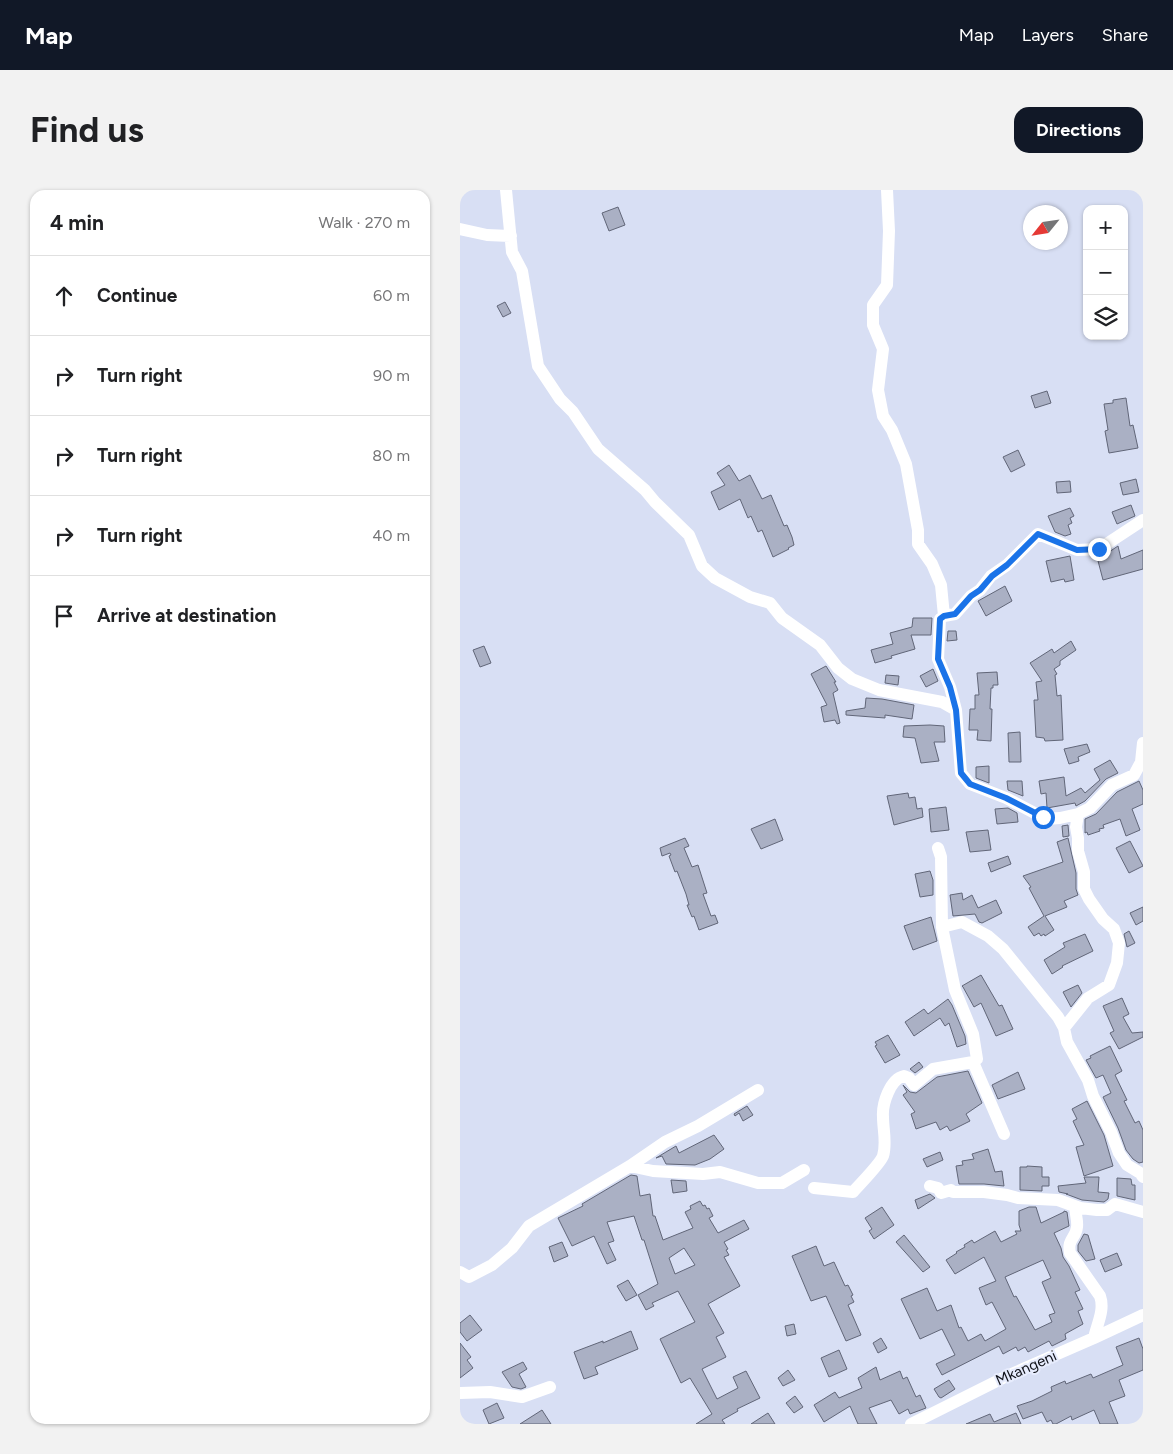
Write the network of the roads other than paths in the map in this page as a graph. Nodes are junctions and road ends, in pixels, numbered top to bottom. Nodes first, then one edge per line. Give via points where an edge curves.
1 (506, 190) edge
2 (887, 190) edge
3 (460, 229) edge
4 (511, 236) junction
5 (1143, 520) edge
6 (944, 616) junction
7 (956, 710) junction
8 (1143, 743) edge
9 (1078, 814) junction
10 (938, 848) dead end
11 (942, 927) junction
12 (1064, 1028) junction
13 (973, 1062) junction
14 (758, 1090) dead end
15 (1004, 1134) dead end
16 (630, 1166) junction
17 (804, 1170) dead end
18 (1143, 1177) edge
19 (930, 1186) dead end
20 (814, 1188) dead end
21 (1075, 1206) junction
22 (1143, 1209) edge
23 (460, 1272) edge
24 (1143, 1315) edge
25 (1094, 1338) junction
26 (550, 1387) dead end
27 (460, 1393) edge
28 (911, 1424) edge

1 - 4 street
2 - 6 street via 888,285 873,305 873,325 883,349 878,390 883,416 906,464 918,544 941,585
3 - 4 street
4 - 7 street via 512,252 522,271 538,366 598,449 689,535 702,566 715,578 770,603 782,618 820,645 838,668 852,679 879,690 942,702
5 - 6 street via 1099,549 1077,550 1038,534 955,614
6 - 7 street via 940,619 938,659
7 - 9 street via 961,773 970,784 1046,819
8 - 9 street via 1141,762 1134,774 1112,785 1090,808
9 - 12 street via 1076,827 1084,889 1089,900 1114,929 1119,943 1117,963 1109,985 1088,998
10 - 11 street via 941,857
11 - 12 street via 962,922 988,936 1003,949
11 - 13 street via 955,990 973,1034 977,1059
12 - 18 street via 1067,1042 1088,1080 1119,1153 1127,1165
13 - 15 street
13 - 20 street via 933,1069 914,1085 909,1078 899,1077 890,1088 882,1115 885,1142 882,1158 853,1192
14 - 16 street via 665,1142
16 - 17 street via 652,1171 720,1172 758,1183 782,1183
16 - 23 street via 529,1226 512,1248 492,1265 469,1276
19 - 21 street via 942,1193 951,1190 984,1192 1058,1200
21 - 22 street via 1107,1210 1115,1204
21 - 25 street via 1078,1228 1070,1240 1070,1253 1102,1301
24 - 25 street, Mkangeni
25 - 28 street, Mkangeni via 1007,1376
26 - 27 street via 522,1397 490,1392

